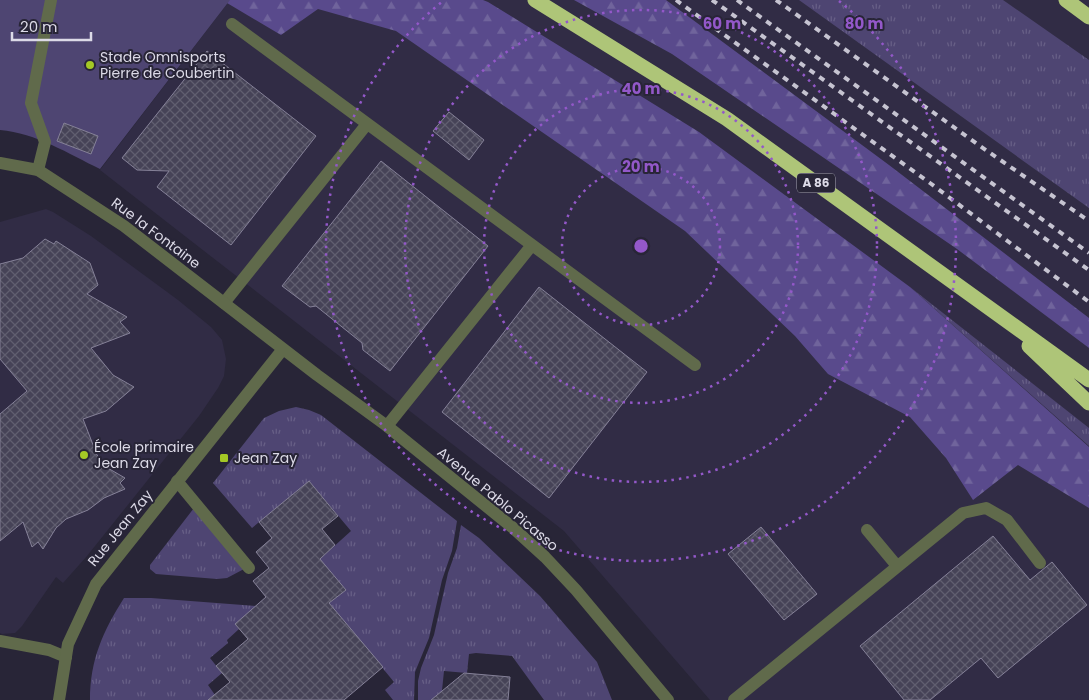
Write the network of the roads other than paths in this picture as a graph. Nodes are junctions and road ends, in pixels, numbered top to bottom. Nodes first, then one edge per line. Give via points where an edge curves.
1 (51, 0) edge
2 (535, 0) edge
3 (1066, 0) edge
4 (1089, 16) edge
5 (232, 24) dead end
6 (367, 124) junction
7 (0, 163) edge
8 (38, 170) junction
9 (532, 245) junction
10 (224, 303) junction
11 (984, 304) junction
12 (283, 349) junction
13 (695, 365) dead end
14 (1089, 380) edge
15 (1089, 403) edge
16 (387, 426) junction
17 (177, 481) junction
18 (867, 530) dead end
19 (1040, 563) dead end
20 (897, 566) junction
21 (249, 568) dead end
22 (0, 641) edge
23 (66, 657) junction
24 (59, 700) edge
25 (668, 700) edge
26 (734, 700) edge

1 - 8 street via 31,103 45,142
2 - 11 highway, A 86 via 727,119
3 - 4 highway
5 - 6 street
6 - 9 street
6 - 10 street
7 - 8 street, Rue la Fontaine
8 - 10 street, Rue la Fontaine via 124,226
9 - 13 street
9 - 16 street
10 - 12 street, Rue la Fontaine
11 - 14 highway, A 86
11 - 15 highway
12 - 16 street, Avenue Pablo Picasso
12 - 17 street, Rue Jean Zay
16 - 25 street, Avenue Pablo Picasso via 545,557
17 - 21 street
17 - 23 street, Rue Jean Zay via 96,584 68,644
18 - 20 street
19 - 20 street via 1007,520 986,508 963,513
20 - 26 street
22 - 23 street via 49,650
23 - 24 street, Rue Jean Zay

